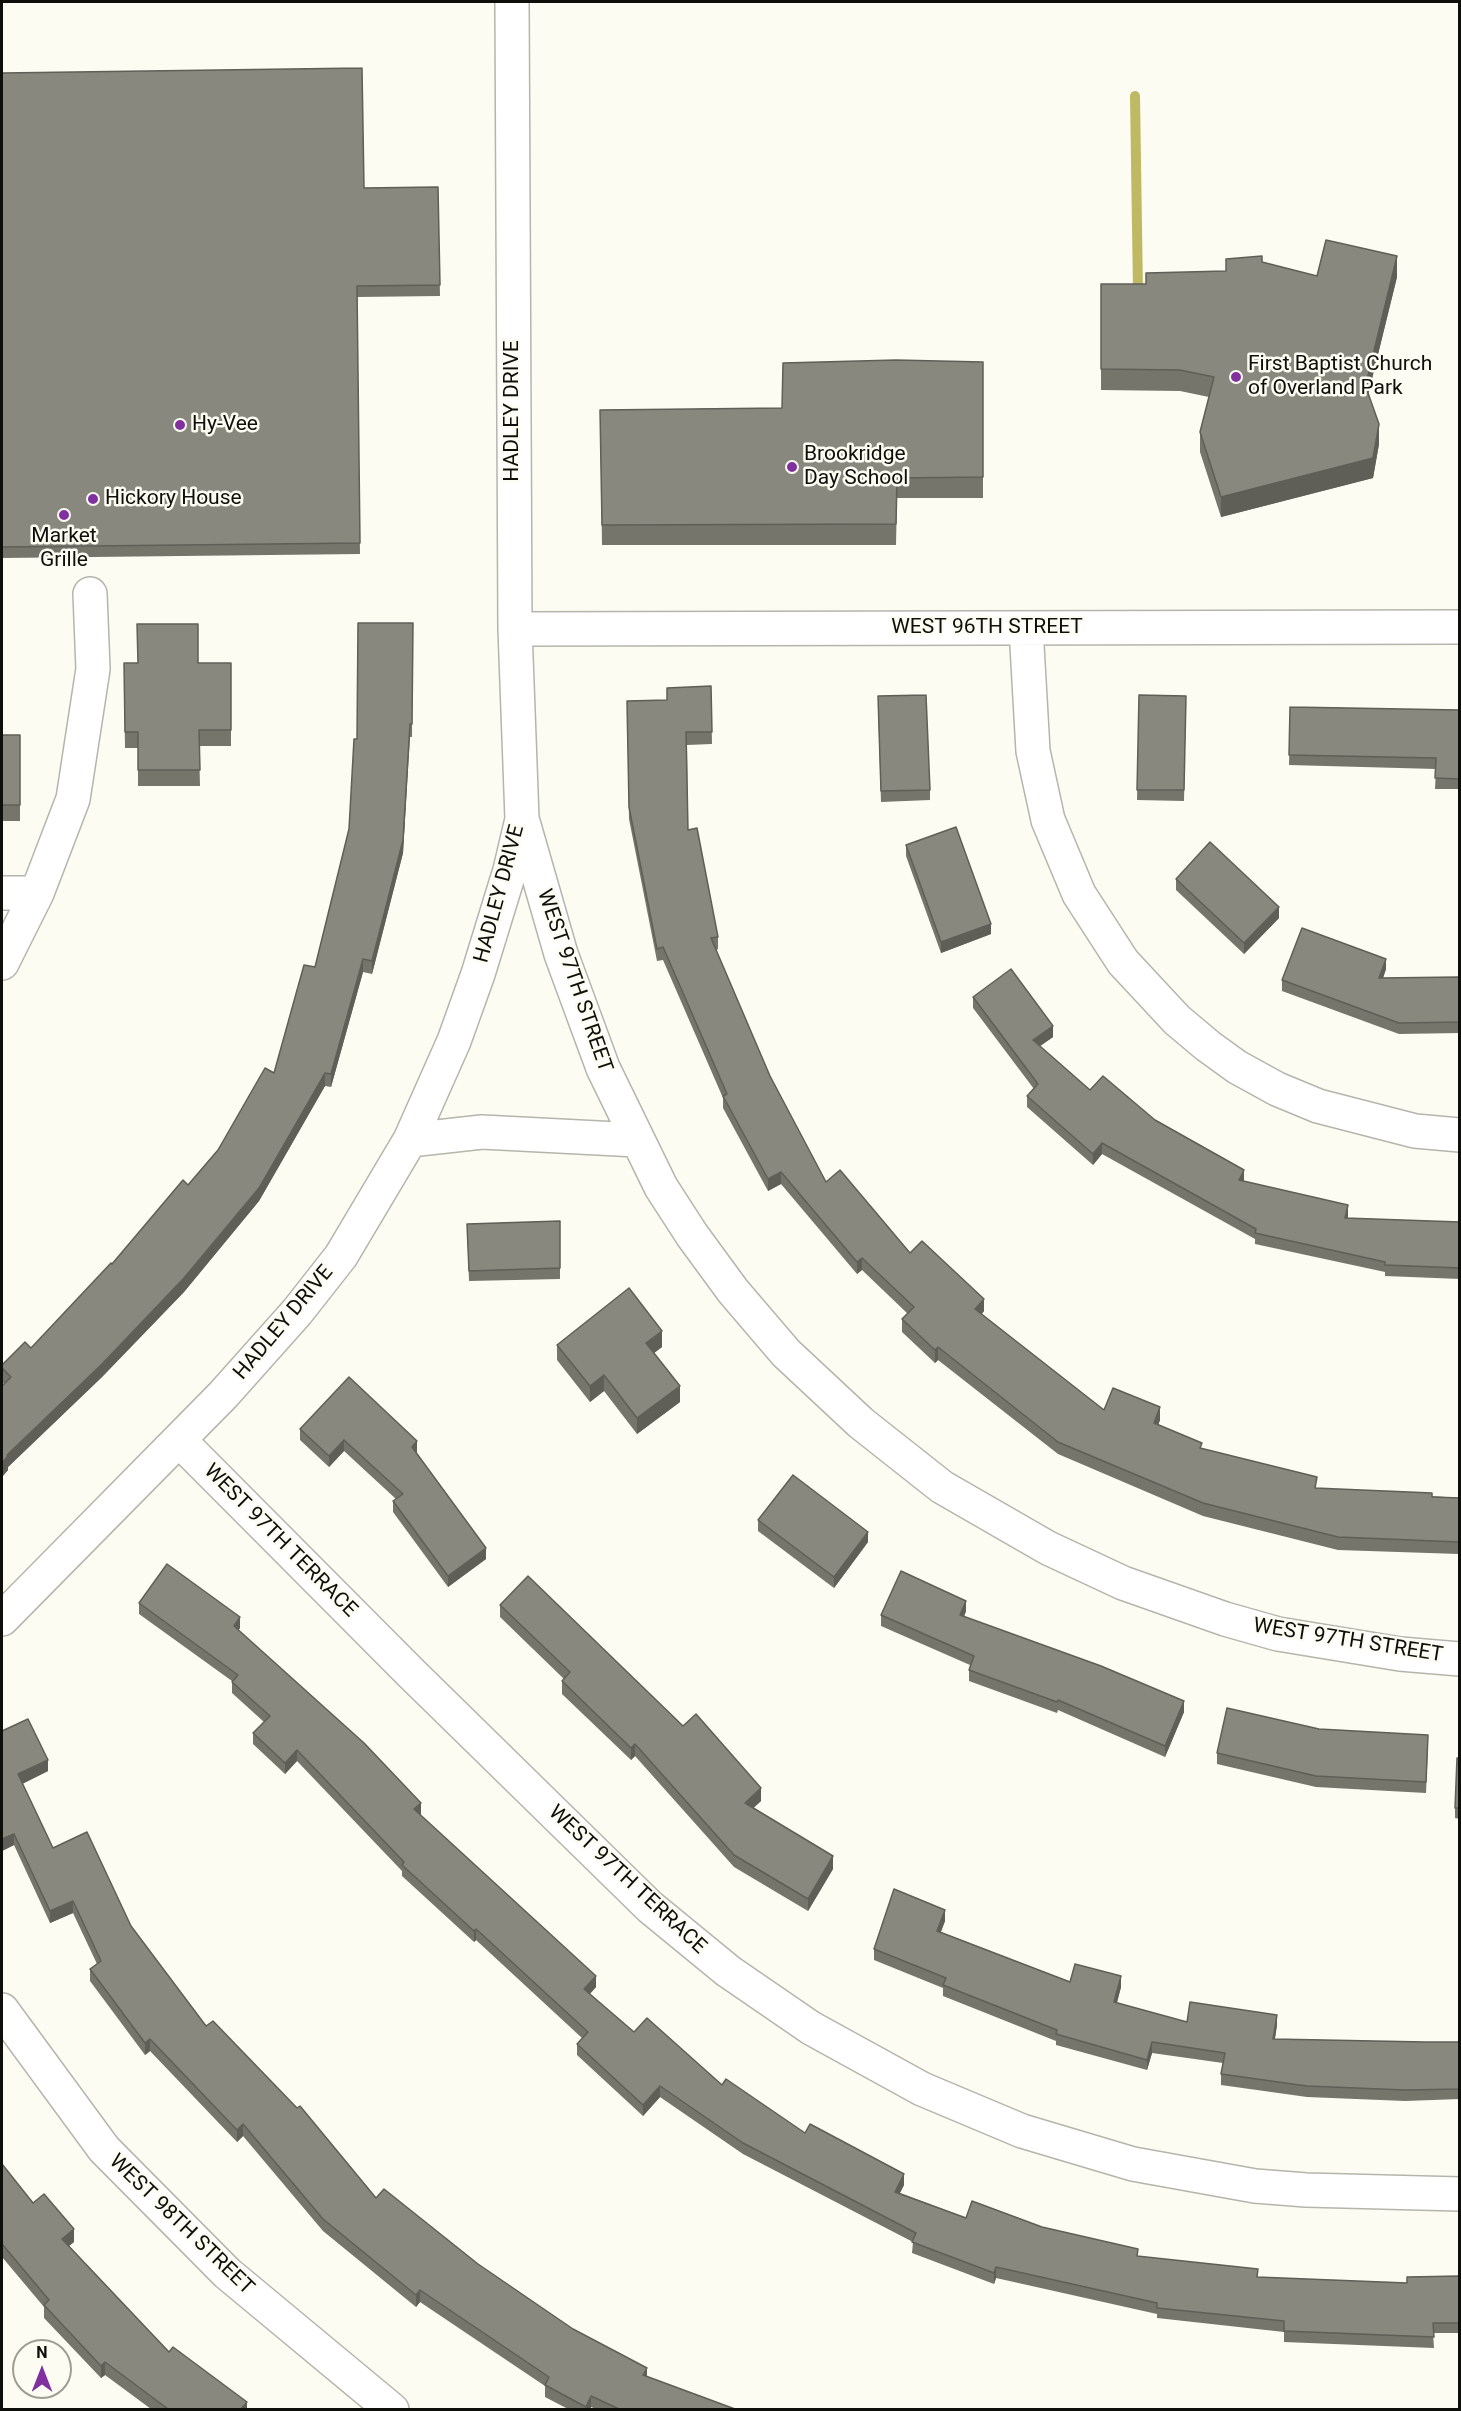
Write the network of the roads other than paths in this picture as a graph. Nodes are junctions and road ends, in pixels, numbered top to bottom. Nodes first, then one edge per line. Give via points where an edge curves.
1 (512, 2) edge
2 (90, 594) dead end
3 (1460, 627) edge
4 (1026, 628) junction
5 (515, 629) junction
6 (522, 819) junction
7 (2, 893) edge
8 (38, 893) junction
9 (2, 963) edge
10 (1460, 1135) edge
11 (410, 1140) junction
12 (637, 1140) junction
13 (179, 1440) junction
14 (2, 1618) edge
15 (1460, 1659) edge
16 (2, 2010) edge
17 (1460, 2194) edge
18 (382, 2406) edge

1 - 5 street, HADLEY DRIVE
2 - 8 street via 93,669 73,799
3 - 4 street, WEST 96TH STREET
4 - 5 street, WEST 96TH STREET
4 - 10 street via 1033,750 1048,820 1079,894 1123,962 1177,1020 1208,1046 1277,1089 1318,1106 1415,1131
5 - 6 street, HADLEY DRIVE
6 - 11 street, HADLEY DRIVE via 478,974 454,1041
6 - 12 street, WEST 97TH STREET via 561,954 603,1068
7 - 8 street
8 - 9 street
11 - 12 street via 482,1132
11 - 13 street, HADLEY DRIVE via 341,1256 297,1312
12 - 15 street, WEST 97TH STREET via 660,1187 692,1235 786,1353 861,1423 942,1487 1101,1574 1225,1619 1278,1634 1400,1654
13 - 14 street, HADLEY DRIVE
13 - 17 street, WEST 97TH TERRACE via 650,1907 728,1971 811,2028 922,2089 1012,2127 1132,2164 1255,2186
16 - 18 street, WEST 98TH STREET via 104,2149 227,2273

